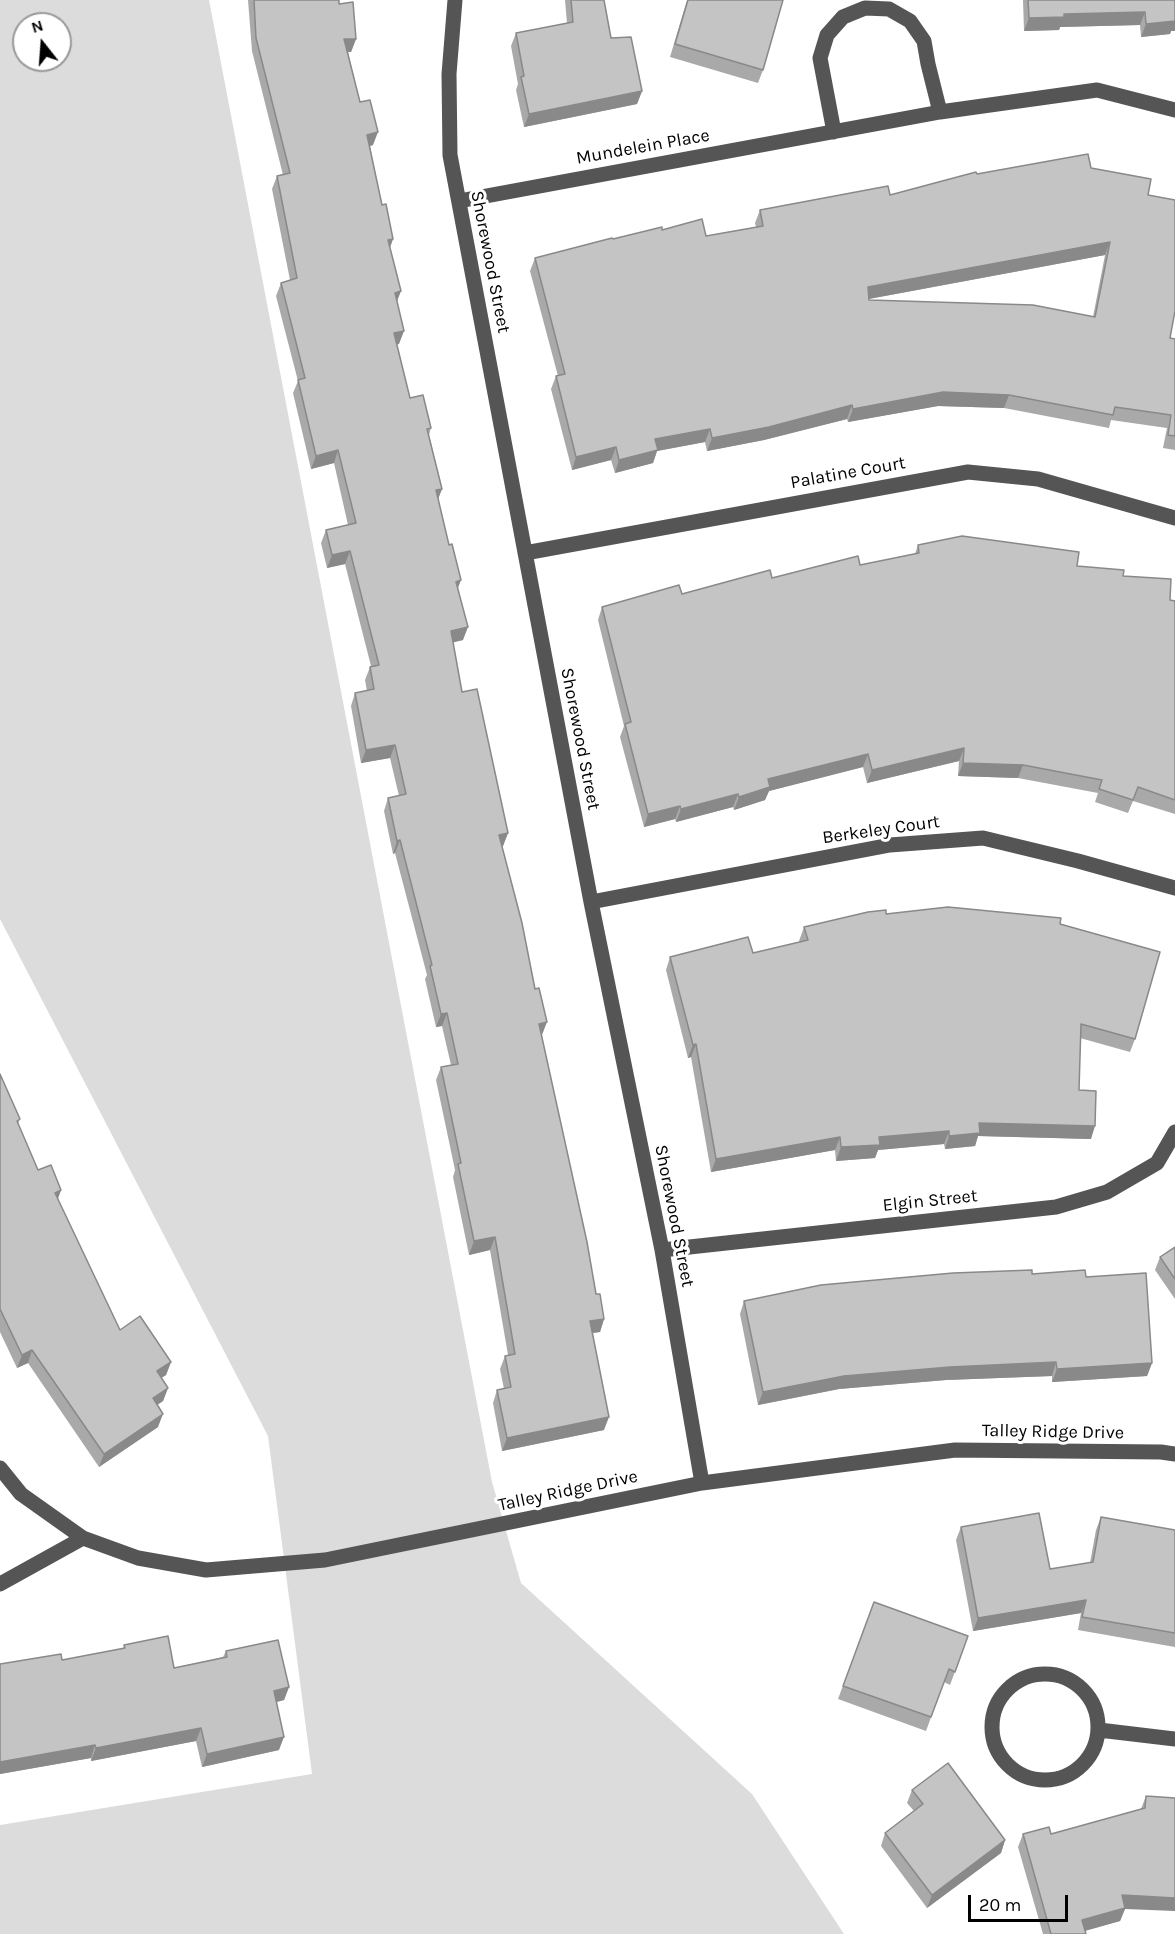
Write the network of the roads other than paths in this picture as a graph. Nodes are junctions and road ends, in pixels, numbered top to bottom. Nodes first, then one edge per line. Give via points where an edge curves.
1 (455, 0) edge
2 (1175, 110) edge
3 (940, 112) junction
4 (834, 132) junction
5 (459, 201) junction
6 (1175, 518) edge
7 (525, 553) junction
8 (1175, 888) edge
9 (591, 902) junction
10 (1175, 1132) edge
11 (662, 1250) junction
12 (1175, 1454) edge
13 (0, 1468) edge
14 (702, 1483) junction
15 (83, 1538) junction
16 (0, 1584) edge
17 (1099, 1731) junction
18 (1175, 1739) edge

1 - 5 street, Shorewood Street via 449,74 450,154
2 - 3 street, Mundelein Place via 1097,90
3 - 4 street, Mundelein Place
3 - 4 street via 924,41 910,21 889,9 865,8 843,17 827,35 820,58
4 - 5 street, Mundelein Place
5 - 7 street, Shorewood Street
6 - 7 street, Palatine Court via 1038,479 968,472
7 - 9 street, Shorewood Street
8 - 9 street, Berkeley Court via 983,838 890,845
9 - 11 street, Shorewood Street
10 - 11 street, Elgin Street via 1157,1163 1107,1192 1056,1208
11 - 14 street, Shorewood Street
12 - 14 street, Talley Ridge Drive via 955,1450
13 - 15 street, Talley Ridge Drive via 21,1494
14 - 15 street, Talley Ridge Drive via 325,1560 206,1570 138,1558
15 - 16 street
17 - 17 street via 1095,1749 1069,1775 1051,1781 1032,1780 1015,1773 1002,1760 993,1743 991,1724 1003,1693 1032,1675 1048,1674 1080,1686 1091,1698
17 - 18 street

